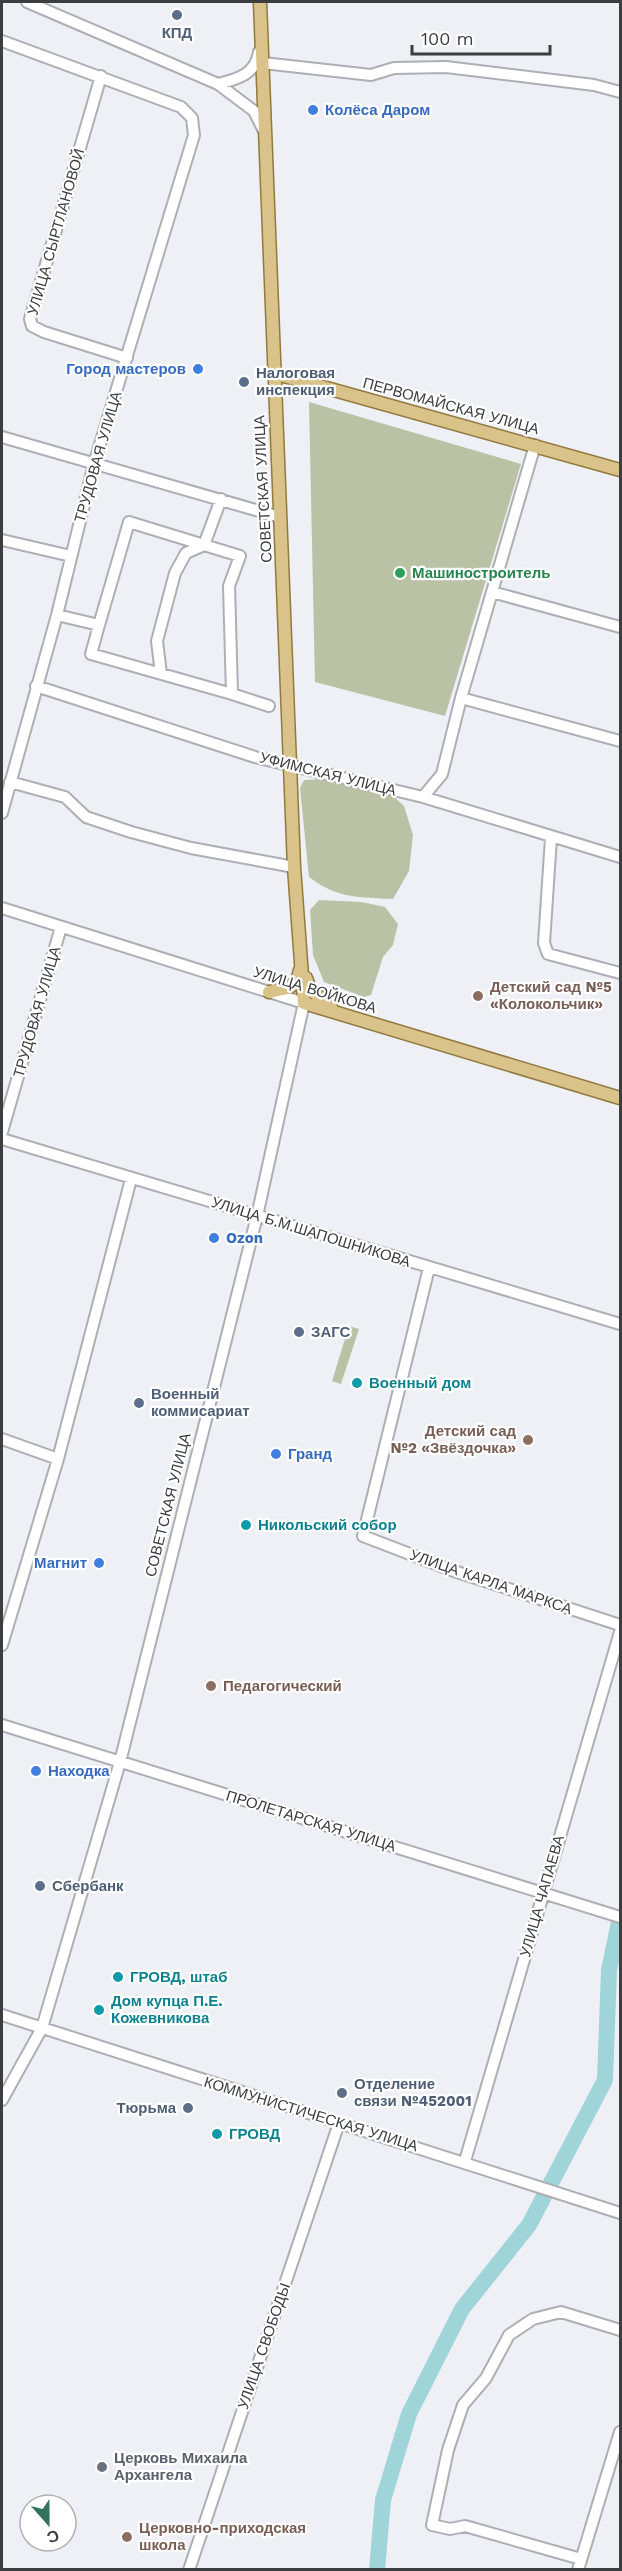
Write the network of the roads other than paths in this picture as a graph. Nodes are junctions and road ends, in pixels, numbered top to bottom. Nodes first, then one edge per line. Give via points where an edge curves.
1 (27, 2) edge
2 (260, 2) edge
3 (261, 35) junction
4 (2, 41) edge
5 (264, 63) junction
6 (101, 76) junction
7 (218, 84) junction
8 (621, 92) edge
9 (267, 138) junction
10 (127, 358) junction
11 (273, 373) junction
12 (2, 437) edge
13 (535, 445) junction
14 (94, 465) junction
15 (621, 470) edge
16 (221, 499) junction
17 (280, 517) junction
18 (2, 540) edge
19 (204, 545) junction
20 (72, 556) junction
21 (492, 592) junction
22 (57, 615) junction
23 (99, 626) junction
24 (621, 627) edge
25 (161, 674) junction
26 (36, 686) junction
27 (232, 694) junction
28 (461, 698) junction
29 (269, 706) dead end
30 (621, 741) edge
31 (291, 767) junction
32 (10, 782) junction
33 (423, 797) junction
34 (2, 813) edge
35 (551, 838) junction
36 (621, 857) edge
37 (294, 867) junction
38 (2, 908) edge
39 (62, 927) junction
40 (301, 963) junction
41 (621, 973) edge
42 (269, 992) junction
43 (304, 1003) junction
44 (341, 1013) junction
45 (621, 1098) edge
46 (2, 1132) edge
47 (2, 1139) edge
48 (131, 1179) junction
49 (257, 1216) junction
50 (429, 1268) junction
51 (621, 1324) edge
52 (2, 1439) edge
53 (58, 1459) junction
54 (621, 1625) edge
55 (621, 1632) edge
56 (2, 1645) edge
57 (2, 1725) edge
58 (120, 1762) junction
59 (543, 1892) junction
60 (621, 1917) edge
61 (2, 2014) edge
62 (42, 2028) junction
63 (2, 2100) edge
64 (339, 2123) junction
65 (465, 2162) junction
66 (621, 2213) edge
67 (621, 2330) edge
68 (621, 2432) edge
69 (579, 2564) edge
70 (189, 2570) edge

1 - 7 street
2 - 3 main road, СОВЕТСКАЯ УЛИЦА
3 - 5 main road, СОВЕТСКАЯ УЛИЦА
3 - 7 street via 258,61 251,71
4 - 6 street
5 - 8 street via 371,75 394,68 447,67 594,85
5 - 9 main road, СОВЕТСКАЯ УЛИЦА
6 - 10 street, ТРУДОВАЯ УЛИЦА via 181,107 192,118 194,135
6 - 10 street, УЛИЦА СЫРТЛАНОВОЙ via 30,319 37,330
7 - 9 street via 254,111
9 - 11 main road, СОВЕТСКАЯ УЛИЦА
10 - 14 street, ТРУДОВАЯ УЛИЦА
11 - 13 main road, ПЕРВОМАЙСКАЯ УЛИЦА
11 - 17 main road, СОВЕТСКАЯ УЛИЦА
12 - 14 street
13 - 15 main road, ПЕРВОМАЙСКАЯ УЛИЦА
13 - 21 street
14 - 16 street
14 - 20 street, ТРУДОВАЯ УЛИЦА
16 - 17 street
16 - 19 street
17 - 31 main road, СОВЕТСКАЯ УЛИЦА
18 - 20 street
19 - 23 street via 129,522
19 - 25 street via 186,553 175,573 157,641
19 - 27 street via 240,556 229,586
20 - 22 street, ТРУДОВАЯ УЛИЦА
21 - 24 street
21 - 28 street
22 - 23 street
22 - 26 street, ТРУДОВАЯ УЛИЦА
23 - 25 street via 91,654
25 - 27 street
26 - 31 street, УФИМСКАЯ УЛИЦА
26 - 32 street, ТРУДОВАЯ УЛИЦА
27 - 29 street
28 - 30 street
28 - 33 street via 442,774
31 - 33 street, УФИМСКАЯ УЛИЦА
31 - 37 main road, СОВЕТСКАЯ УЛИЦА
32 - 34 street, ТРУДОВАЯ УЛИЦА
32 - 37 street via 65,797 86,817 131,832 191,848
33 - 35 street, УФИМСКАЯ УЛИЦА
35 - 36 street, УФИМСКАЯ УЛИЦА
35 - 41 street via 544,943 548,954
37 - 40 main road, СОВЕТСКАЯ УЛИЦА
38 - 39 street, УЛИЦА ВОЙКОВА
39 - 42 street, УЛИЦА ВОЙКОВА
39 - 46 street, ТРУДОВАЯ УЛИЦА
40 - 42 main road via 297,982
40 - 43 main road, СОВЕТСКАЯ УЛИЦА
40 - 44 main road via 310,989
42 - 43 street, УЛИЦА ВОЙКОВА
43 - 44 main road, УЛИЦА ВОЙКОВА
43 - 49 street, СОВЕТСКАЯ УЛИЦА
44 - 45 main road, УЛИЦА ВОЙКОВА
47 - 48 street, УЛИЦА Б.М.ШАПОШНИКОВА
48 - 49 street, УЛИЦА Б.М.ШАПОШНИКОВА
48 - 53 street
49 - 50 street, УЛИЦА Б.М.ШАПОШНИКОВА
49 - 58 street, СОВЕТСКАЯ УЛИЦА
50 - 51 street, УЛИЦА Б.М.ШАПОШНИКОВА
50 - 54 street, УЛИЦА КАРЛА МАРКСА via 363,1536 454,1571
52 - 53 street
53 - 56 street
55 - 59 street, УЛИЦА ЧАПАЕВА
57 - 58 street, ПРОЛЕТАРСКАЯ УЛИЦА
58 - 59 street, ПРОЛЕТАРСКАЯ УЛИЦА
58 - 62 street, СОВЕТСКАЯ УЛИЦА
59 - 60 street, ПРОЛЕТАРСКАЯ УЛИЦА
59 - 65 street, УЛИЦА ЧАПАЕВА
61 - 62 street, КОММУНИСТИЧЕСКАЯ УЛИЦА
62 - 63 street, СОВЕТСКАЯ УЛИЦА
62 - 64 street, КОММУНИСТИЧЕСКАЯ УЛИЦА
64 - 65 street, КОММУНИСТИЧЕСКАЯ УЛИЦА
64 - 70 street, УЛИЦА СВОБОДЫ
65 - 66 street, КОММУНИСТИЧЕСКАЯ УЛИЦА
67 - 69 street via 561,2312 533,2319 509,2335 486,2378 463,2405 448,2450 432,2525 450,2529 465,2526
68 - 69 street

